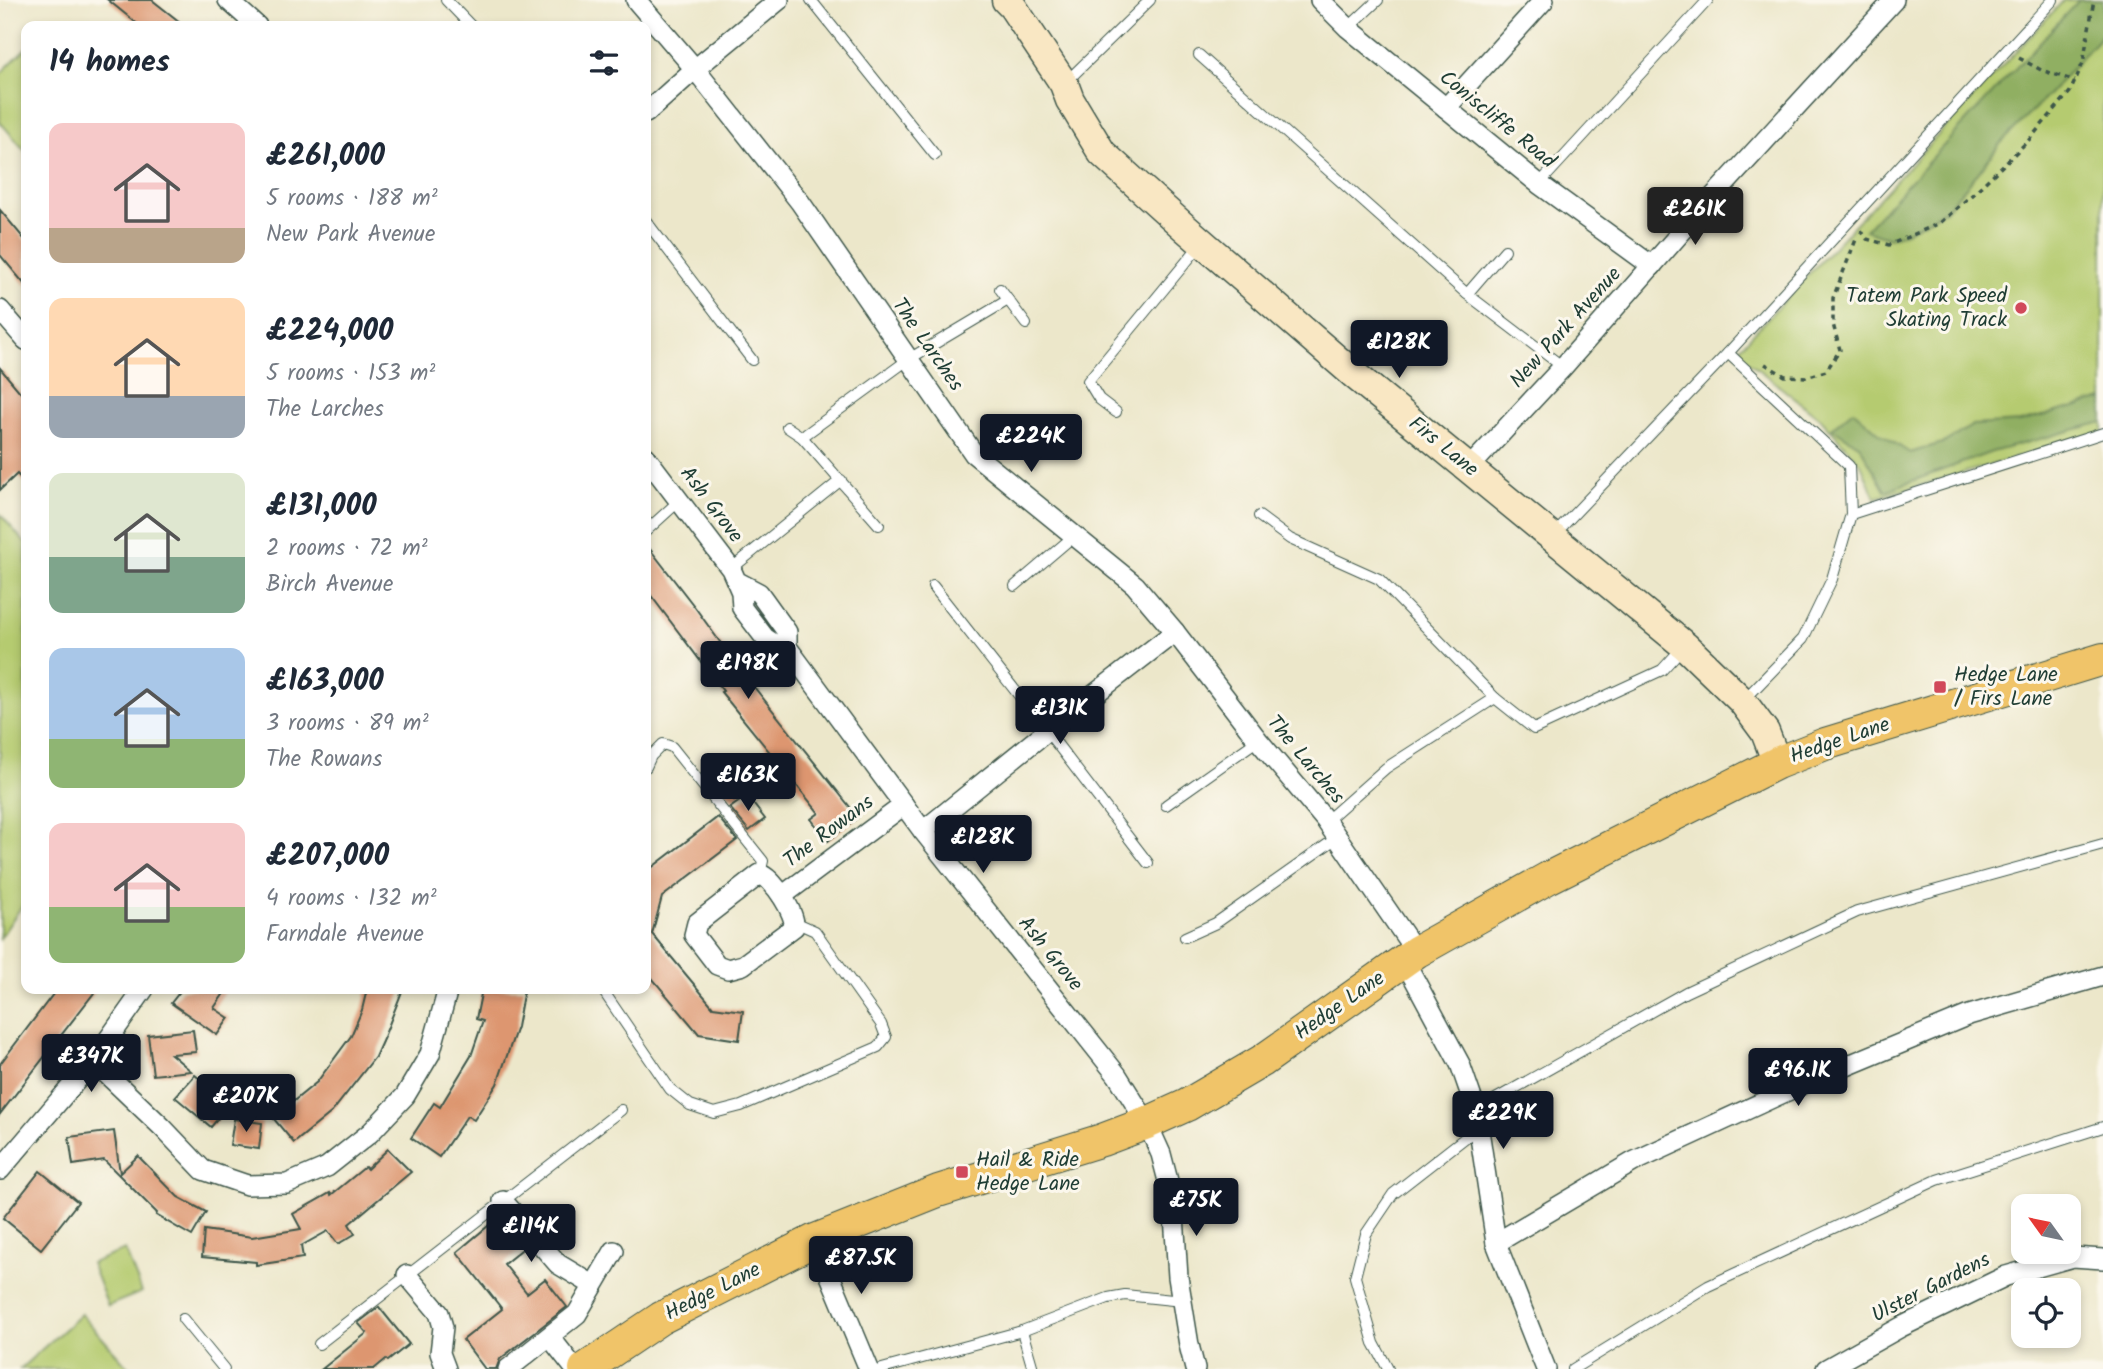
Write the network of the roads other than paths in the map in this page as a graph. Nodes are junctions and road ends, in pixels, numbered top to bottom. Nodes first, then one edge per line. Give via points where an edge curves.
1 (228, 0) edge
2 (446, 0) edge
3 (636, 0) edge
4 (779, 0) edge
5 (811, 0) edge
6 (1006, 0) edge
7 (1150, 0) edge
8 (1320, 0) edge
9 (1378, 0) edge
10 (1544, 0) edge
11 (1707, 0) edge
12 (1894, 0) edge
13 (2053, 0) edge
14 (251, 21) edge
15 (466, 21) edge
16 (1348, 28) junction
17 (1199, 55) dead end
18 (695, 69) junction
19 (1064, 84) junction
20 (1446, 108) junction
21 (651, 109) edge
22 (935, 155) dead end
23 (1539, 184) junction
24 (651, 227) edge
25 (1202, 242) junction
26 (1505, 250) dead end
27 (1652, 266) junction
28 (1000, 289) dead end
29 (1467, 294) junction
30 (1009, 300) junction
31 (0, 310) edge
32 (1026, 324) dead end
33 (21, 334) edge
34 (1728, 353) junction
35 (909, 359) junction
36 (752, 360) dead end
37 (1563, 367) junction
38 (1116, 412) dead end
39 (787, 427) dead end
40 (2103, 433) edge
41 (802, 437) junction
42 (651, 464) edge
43 (1469, 468) junction
44 (841, 480) junction
45 (679, 501) junction
46 (1851, 514) junction
47 (1259, 516) dead end
48 (879, 525) dead end
49 (651, 526) edge
50 (1075, 535) junction
51 (1553, 536) junction
52 (735, 576) junction
53 (933, 586) dead end
54 (1015, 586) dead end
55 (1175, 632) junction
56 (1685, 646) junction
57 (2103, 659) edge
58 (1495, 698) junction
59 (1742, 701) junction
60 (1047, 731) junction
61 (1258, 740) junction
62 (651, 756) edge
63 (1777, 763) junction
64 (904, 804) junction
65 (1166, 805) dead end
66 (1326, 821) junction
67 (923, 831) junction
68 (1338, 837) junction
69 (2103, 844) edge
70 (1148, 863) dead end
71 (760, 874) junction
72 (782, 897) junction
73 (794, 922) junction
74 (1185, 937) dead end
75 (1410, 956) junction
76 (2103, 976) edge
77 (140, 994) edge
78 (447, 994) edge
79 (605, 994) edge
80 (93, 1061) junction
81 (621, 1110) dead end
82 (1477, 1118) junction
83 (1147, 1123) junction
84 (2103, 1127) edge
85 (0, 1170) edge
86 (503, 1201) junction
87 (815, 1240) junction
88 (1496, 1243) junction
89 (614, 1251) dead end
90 (2103, 1259) edge
91 (407, 1275) junction
92 (593, 1285) junction
93 (1182, 1301) junction
94 (183, 1320) dead end
95 (1022, 1331) junction
96 (550, 1337) junction
97 (319, 1344) dead end
98 (224, 1369) edge
99 (446, 1369) edge
100 (508, 1369) edge
101 (575, 1369) edge
102 (585, 1369) edge
103 (869, 1369) edge
104 (882, 1369) edge
105 (1033, 1369) edge
106 (1195, 1369) edge
107 (1388, 1369) edge
108 (1546, 1369) edge
109 (1573, 1369) edge
110 (1826, 1369) edge

1 - 14 street
2 - 15 lane
3 - 18 street, The Larches
4 - 18 street
5 - 22 lane
6 - 19 street, Firs Lane
7 - 19 lane
8 - 16 street, Coniscliffe Road
9 - 16 lane
10 - 20 street
11 - 23 lane
12 - 27 street, New Park Avenue
13 - 34 lane
16 - 20 street, Coniscliffe Road
17 - 29 lane
18 - 21 street
18 - 35 street, The Larches via 800,202
19 - 25 street, Firs Lane via 1102,153
20 - 23 street, Coniscliffe Road
23 - 27 street, Coniscliffe Road
24 - 36 lane
25 - 38 lane via 1088,381 1099,399
25 - 43 street, Firs Lane
26 - 29 lane
27 - 37 street, New Park Avenue
28 - 30 lane
29 - 37 lane
30 - 32 lane
30 - 35 lane
31 - 33 street
34 - 46 lane via 1849,466
34 - 51 lane
35 - 41 lane
35 - 50 street, The Larches via 974,454
37 - 43 street, New Park Avenue
39 - 41 lane
40 - 46 lane
41 - 44 lane
42 - 45 street, Ash Grove
43 - 51 street, Firs Lane
44 - 48 lane
44 - 52 lane
45 - 49 lane
45 - 52 street, Ash Grove
46 - 59 lane via 1832,579 1803,639
47 - 58 lane via 1290,539 1379,579
50 - 54 lane
50 - 55 street, The Larches via 1135,585
51 - 56 street, Firs Lane
52 - 64 street, Ash Grove via 759,593 787,632 787,648
53 - 60 lane
55 - 60 street
55 - 61 street, The Larches
56 - 58 lane via 1662,670 1534,729
56 - 59 street, Firs Lane
57 - 63 main road, Hedge Lane via 1825,744
58 - 66 lane via 1386,768
59 - 63 street, Firs Lane via 1765,732
60 - 67 street
60 - 70 lane
61 - 65 lane
61 - 66 street, The Larches
62 - 71 lane via 663,744 672,747 763,861
63 - 75 main road, Hedge Lane via 1548,878
64 - 67 street, Ash Grove
64 - 72 street, The Rowans
66 - 68 street, The Larches
67 - 83 street, Ash Grove via 1117,1074
68 - 74 lane via 1216,923
68 - 75 street, The Larches
69 - 82 lane via 1857,912 1686,992
71 - 72 street via 767,876
71 - 73 street via 705,915 694,934 717,965 728,969 743,965 794,927
72 - 73 street
73 - 79 lane via 815,931 886,1037 877,1048 741,1106 714,1113 690,1105 670,1089
75 - 82 street, The Larches via 1460,1064
75 - 83 main road, Hedge Lane via 1262,1061
76 - 88 street via 1969,1015 1796,1087 1633,1162
77 - 80 street
78 - 80 street via 430,1054 405,1097 327,1167 287,1184 247,1185 203,1170
80 - 85 street
81 - 86 lane
82 - 88 street, The Larches
82 - 107 lane via 1394,1194 1366,1234 1355,1278 1374,1343
83 - 87 main road, Hedge Lane via 938,1191
83 - 93 street, Ash Grove via 1173,1200
84 - 109 lane via 1937,1180 1708,1286
86 - 91 lane
86 - 92 street via 558,1264
87 - 102 main road, Hedge Lane via 661,1318
87 - 103 street
88 - 108 street, The Larches
89 - 92 street
90 - 110 street, Ulster Gardens via 2073,1258 2006,1276
91 - 97 lane
91 - 99 street via 439,1313 443,1327 440,1353
92 - 96 street via 578,1314
93 - 95 lane via 1125,1295 1108,1298
93 - 106 street, Ash Grove
94 - 98 lane
95 - 104 lane
95 - 105 lane
96 - 100 street
96 - 101 street

